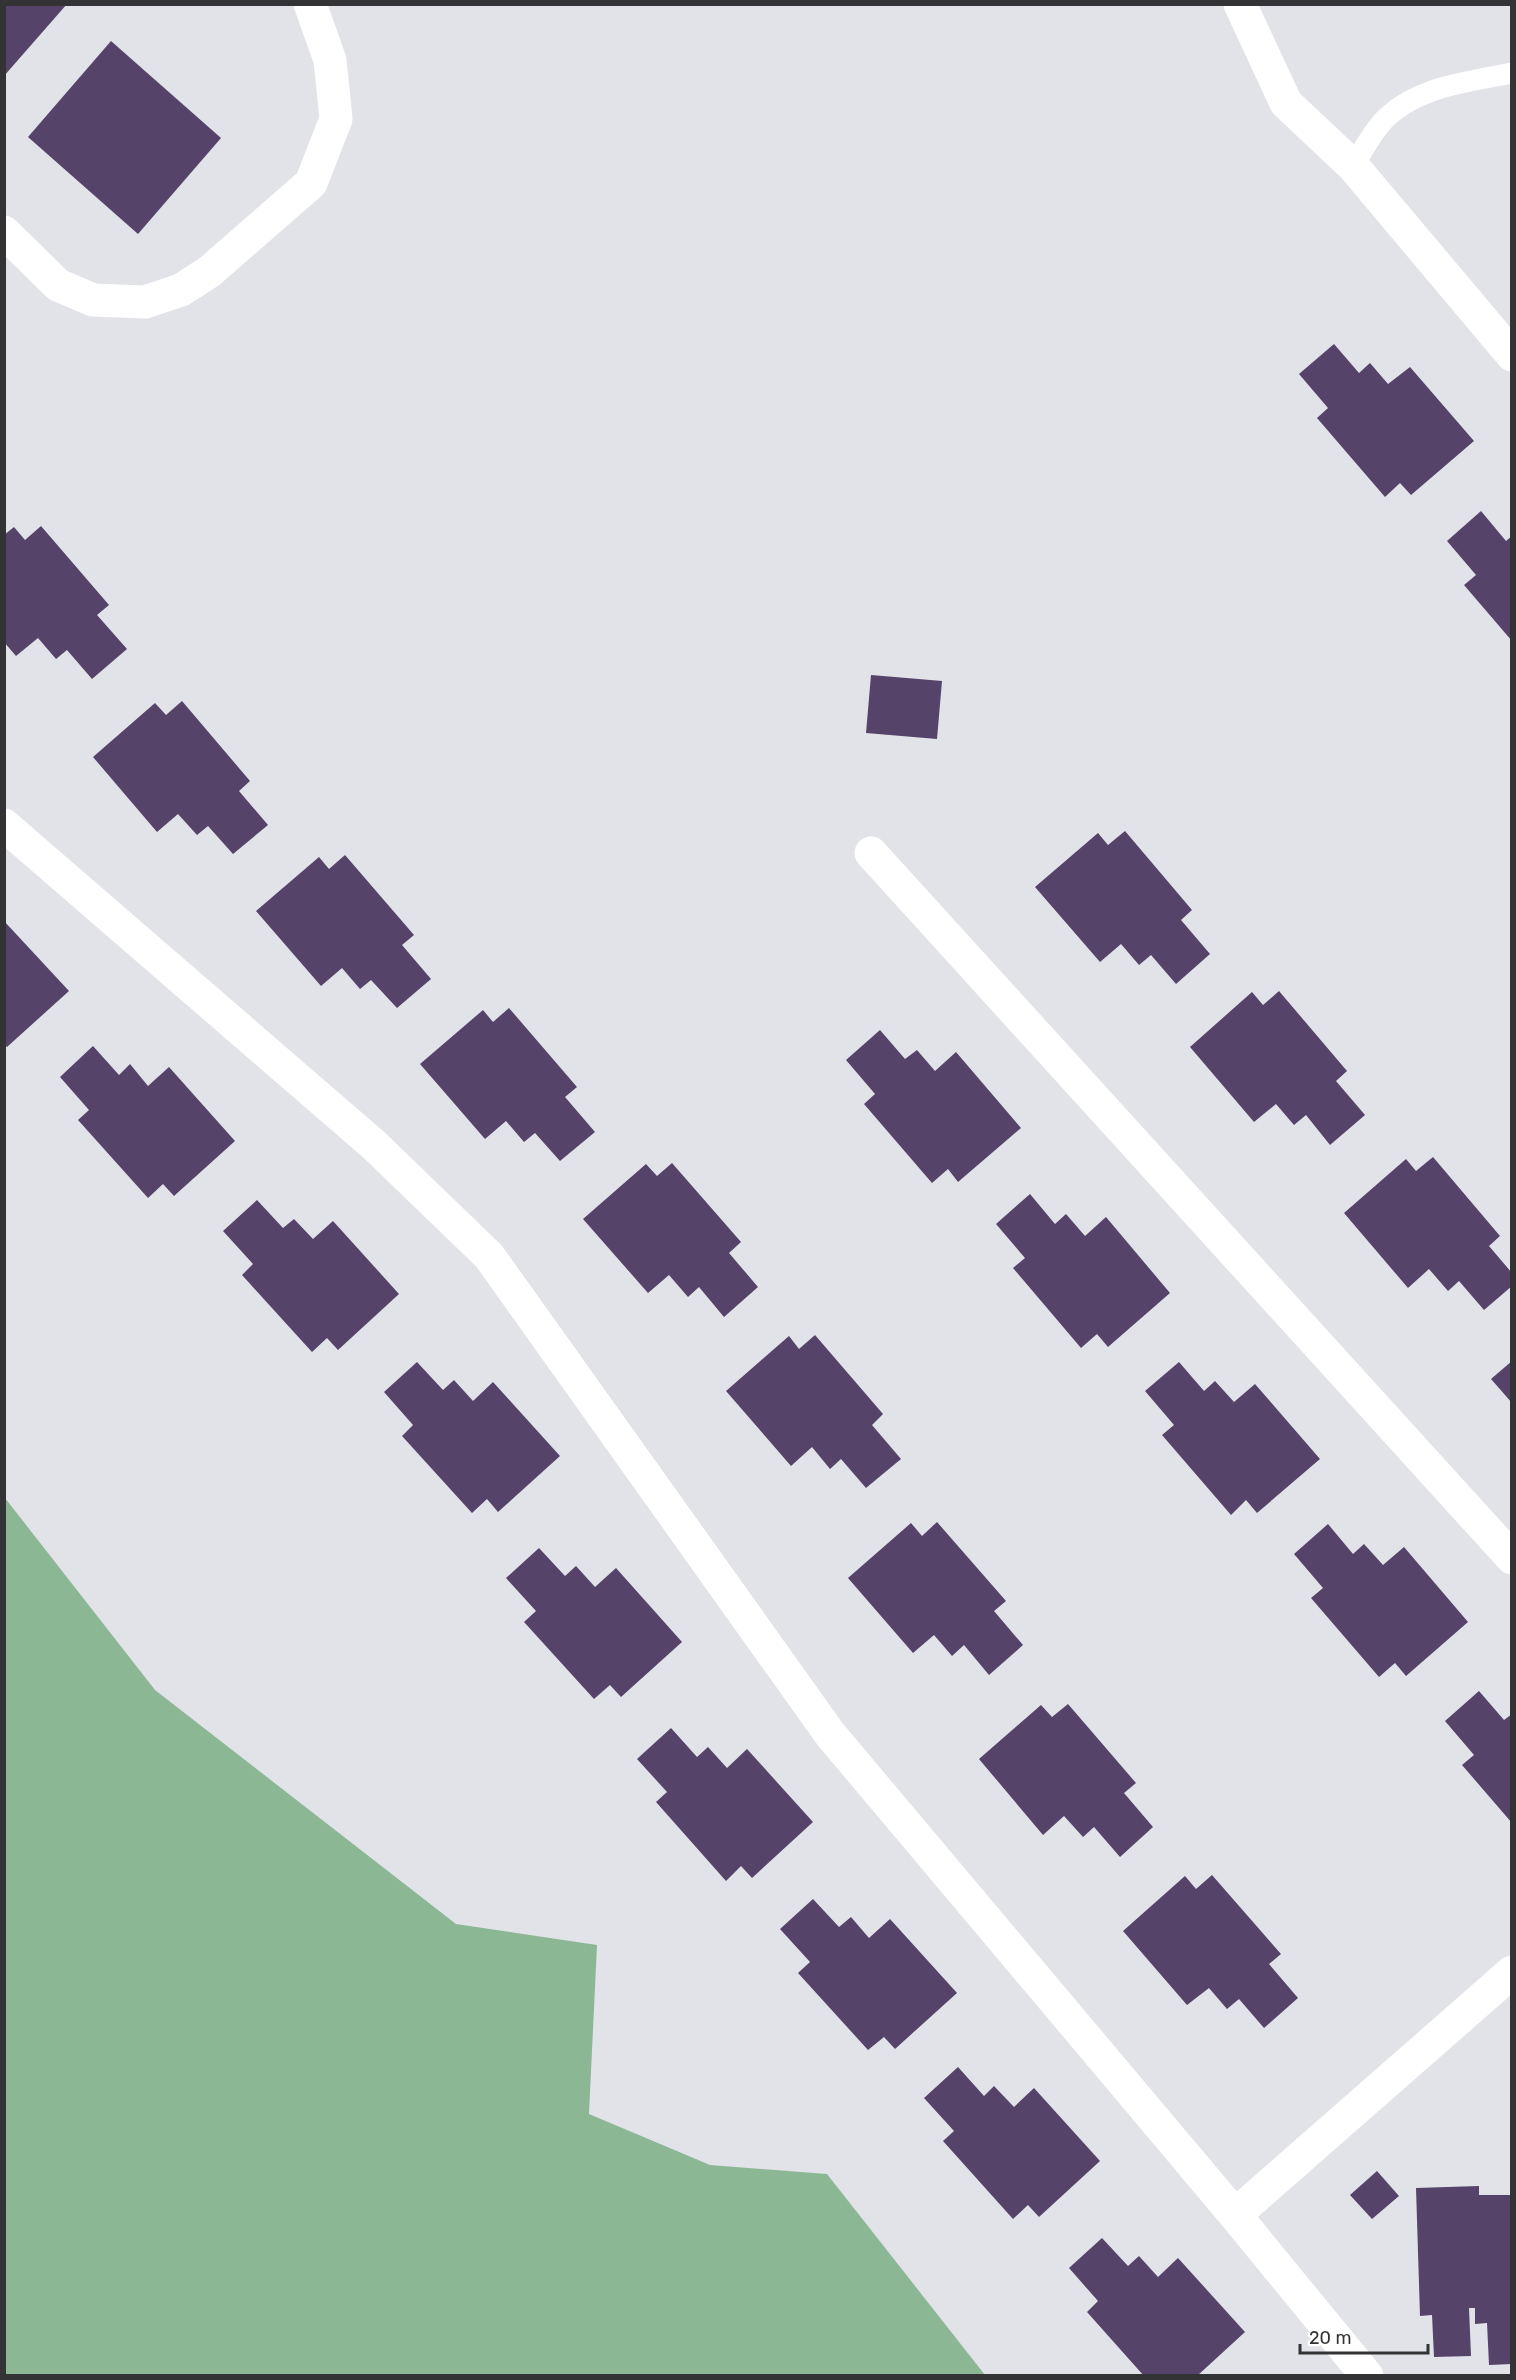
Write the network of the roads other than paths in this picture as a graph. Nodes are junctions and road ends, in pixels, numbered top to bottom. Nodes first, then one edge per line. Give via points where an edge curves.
1 (310, 4) edge
2 (1240, 4) edge
3 (1512, 73) edge
4 (1353, 166) junction
5 (4, 232) edge
6 (1512, 355) edge
7 (4, 825) edge
8 (871, 853) dead end
9 (1512, 1558) edge
10 (1512, 1972) edge
11 (1235, 2215) junction
12 (1367, 2376) edge

1 - 5 street via 330,60 336,119 311,183 209,272 181,290 146,302 93,300 58,285
2 - 4 street via 1286,103
3 - 4 lane via 1437,88 1407,103 1386,118
4 - 6 street
7 - 11 street via 374,1144 489,1256 830,1734
8 - 9 street
10 - 11 street
11 - 12 street

